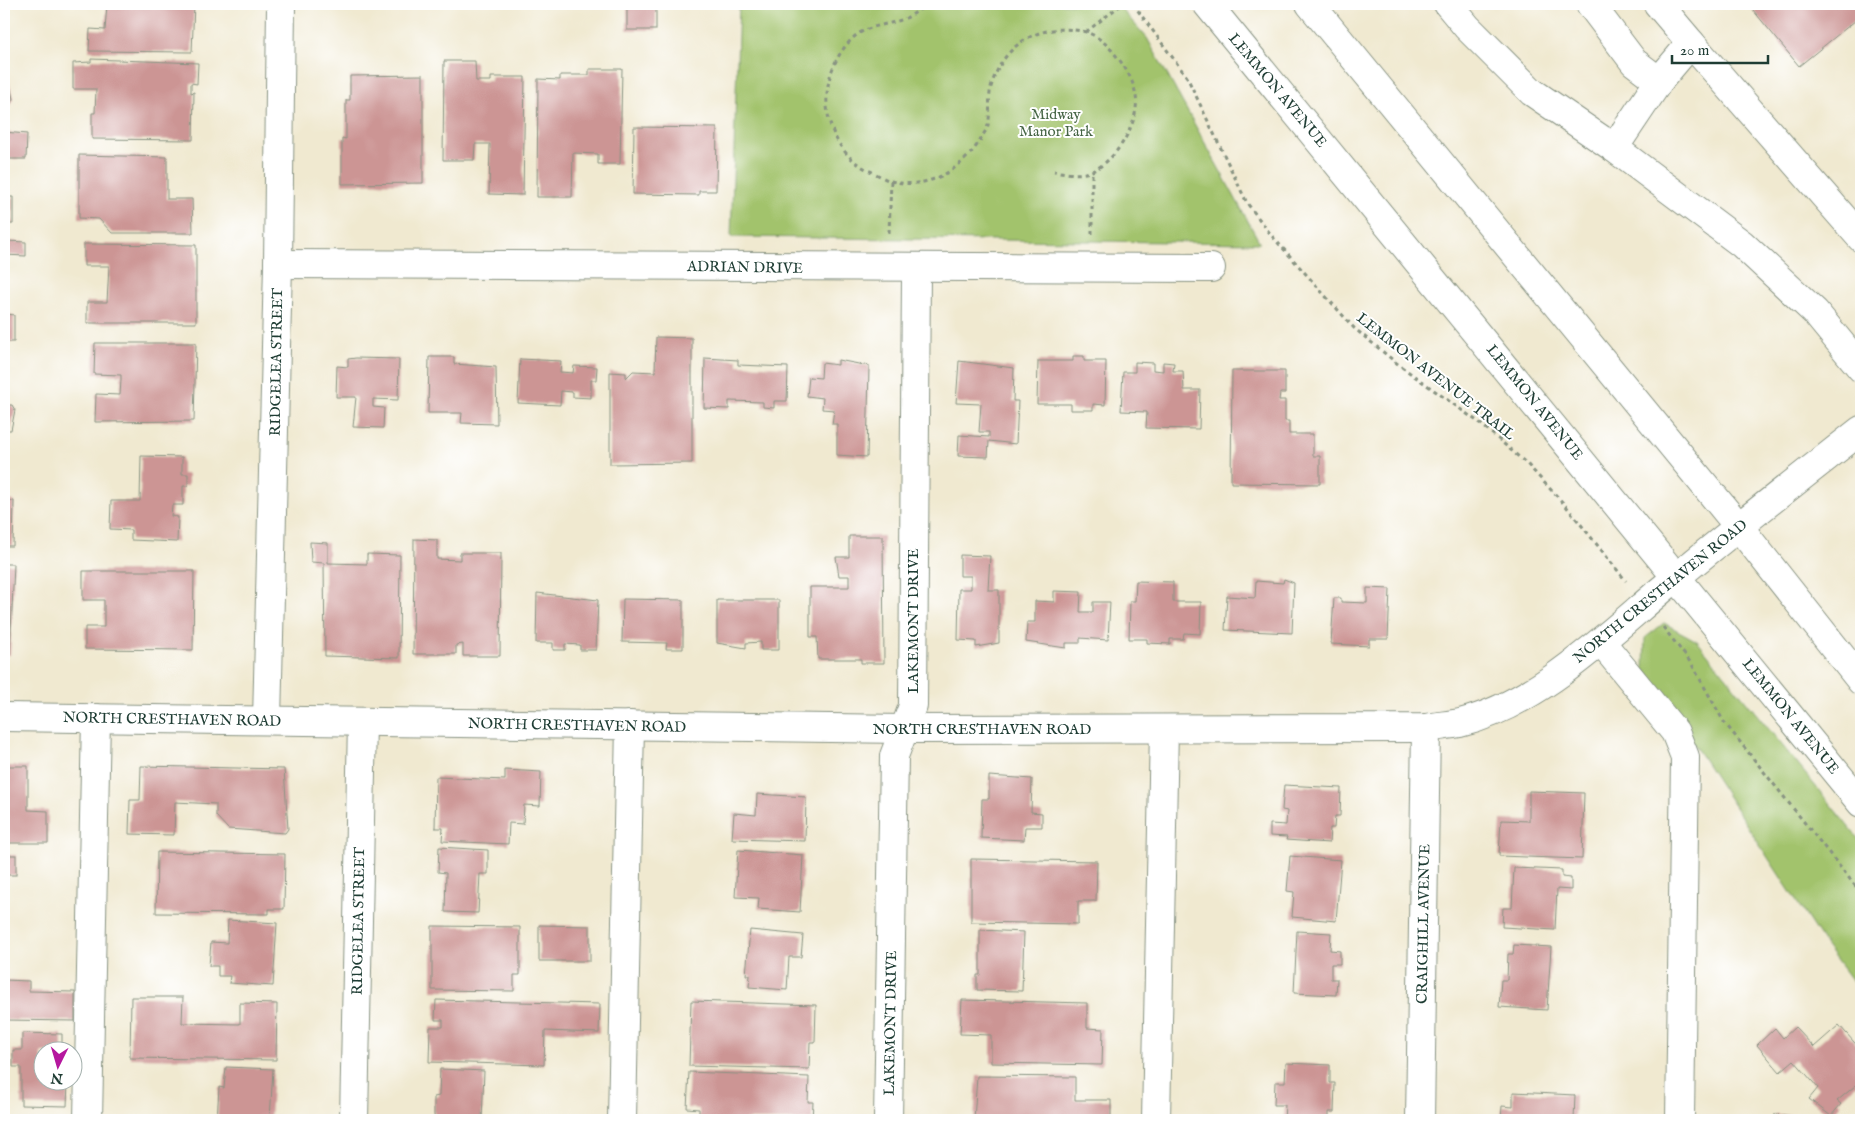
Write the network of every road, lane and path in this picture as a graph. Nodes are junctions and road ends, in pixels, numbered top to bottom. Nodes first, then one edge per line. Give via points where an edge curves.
1 (281, 4) edge
2 (929, 4) edge
3 (1122, 4) edge
4 (1133, 4) edge
5 (1207, 4) edge
6 (1310, 4) edge
7 (1448, 4) edge
8 (1590, 4) edge
9 (1658, 4) edge
10 (1086, 32) junction
11 (1691, 44) junction
12 (1659, 81) junction
13 (1614, 148) junction
14 (1054, 171) dead end
15 (1092, 171) junction
16 (892, 181) junction
17 (889, 233) dead end
18 (1092, 234) dead end
19 (1861, 238) edge
20 (278, 264) junction
21 (1211, 268) dead end
22 (916, 269) junction
23 (1861, 368) edge
24 (1861, 430) edge
25 (1739, 527) junction
26 (1677, 576) junction
27 (1626, 582) dead end
28 (1663, 627) dead end
29 (1601, 642) junction
30 (1861, 681) edge
31 (4, 717) edge
32 (96, 718) junction
33 (268, 720) junction
34 (362, 722) junction
35 (630, 725) junction
36 (904, 728) junction
37 (1426, 728) junction
38 (1164, 729) junction
39 (1861, 803) edge
40 (1861, 893) edge
41 (88, 1120) edge
42 (354, 1120) edge
43 (622, 1120) edge
44 (888, 1120) edge
45 (1156, 1120) edge
46 (1420, 1120) edge
47 (1680, 1120) edge

1 - 20 street, RIDGELEA STREET
2 - 16 path via 904,18 877,24 853,38 834,64 826,91 828,121 841,148 861,167
3 - 10 path
4 - 27 path, LEMMON AVENUE TRAIL via 1188,77 1247,202 1272,236 1354,328 1481,424 1527,464 1566,506
5 - 26 street, LEMMON AVENUE
6 - 25 street
7 - 13 street via 1532,92
8 - 12 street via 1634,62
9 - 11 street
10 - 15 path via 1106,44 1126,68 1136,97 1131,129 1114,155
10 - 16 path via 1051,30 1022,39 1003,57 991,88 988,126 973,153 951,172 921,182
11 - 12 street
11 - 19 street
12 - 13 street
13 - 23 street via 1742,244 1815,312
14 - 15 path via 1071,174
15 - 18 path
16 - 17 path
20 - 22 street, ADRIAN DRIVE
20 - 33 street, RIDGELEA STREET
21 - 22 street, ADRIAN DRIVE
22 - 36 street, LAKEMONT DRIVE via 913,706
24 - 25 street, NORTH CRESTHAVEN ROAD
25 - 26 street, NORTH CRESTHAVEN ROAD
25 - 30 street
26 - 29 street, NORTH CRESTHAVEN ROAD
26 - 39 street, LEMMON AVENUE
28 - 40 path via 1691,663 1724,722
29 - 37 street, NORTH CRESTHAVEN ROAD via 1546,682 1504,706 1461,722
29 - 47 street via 1675,732 1684,757
31 - 32 street, NORTH CRESTHAVEN ROAD
32 - 33 street, NORTH CRESTHAVEN ROAD
32 - 41 street
33 - 34 street, NORTH CRESTHAVEN ROAD
34 - 35 street, NORTH CRESTHAVEN ROAD
34 - 42 street, RIDGELEA STREET
35 - 36 street, NORTH CRESTHAVEN ROAD
35 - 43 street
36 - 38 street, NORTH CRESTHAVEN ROAD
36 - 44 street, LAKEMONT DRIVE via 894,756
37 - 38 street, NORTH CRESTHAVEN ROAD
37 - 46 street, CRAIGHILL AVENUE
38 - 45 street

